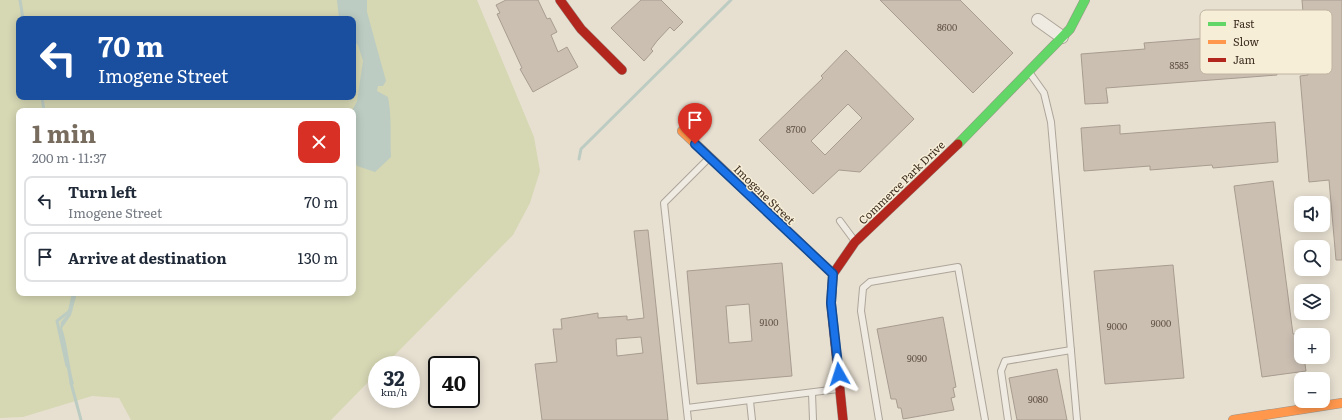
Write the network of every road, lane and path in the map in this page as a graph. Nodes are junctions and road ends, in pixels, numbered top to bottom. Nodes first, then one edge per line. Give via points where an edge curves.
1 (560, 0) edge
2 (1085, 0) edge
3 (1038, 20) dead end
4 (1062, 37) junction
5 (622, 70) dead end
6 (1029, 72) junction
7 (682, 131) dead end
8 (710, 158) junction
9 (840, 221) dead end
10 (855, 242) junction
11 (833, 274) junction
12 (1071, 350) junction
13 (840, 388) junction
14 (812, 393) junction
15 (750, 401) junction
16 (1342, 403) edge
17 (687, 408) junction
18 (688, 420) edge
19 (752, 420) edge
20 (813, 420) edge
21 (843, 420) edge
22 (879, 420) edge
23 (985, 420) edge
24 (1008, 420) edge
25 (1077, 420) edge
26 (1233, 420) edge

1 - 5 street via 581,29
2 - 4 street, Commerce Park Drive via 1070,30
3 - 4 street
4 - 6 street, Commerce Park Drive
6 - 10 street, Commerce Park Drive
6 - 12 lane via 1044,93 1051,122
7 - 8 street, Imogene Street
8 - 11 street, Imogene Street
8 - 17 lane via 664,203
9 - 10 lane
10 - 11 street, Commerce Park Drive
11 - 13 street via 831,303
12 - 24 lane via 1006,361 1001,371
12 - 25 lane
13 - 14 lane
13 - 21 street
14 - 15 lane
14 - 20 lane
15 - 17 lane
15 - 19 lane
16 - 26 street
17 - 18 lane
22 - 23 lane via 861,311 863,288 870,282 958,267

